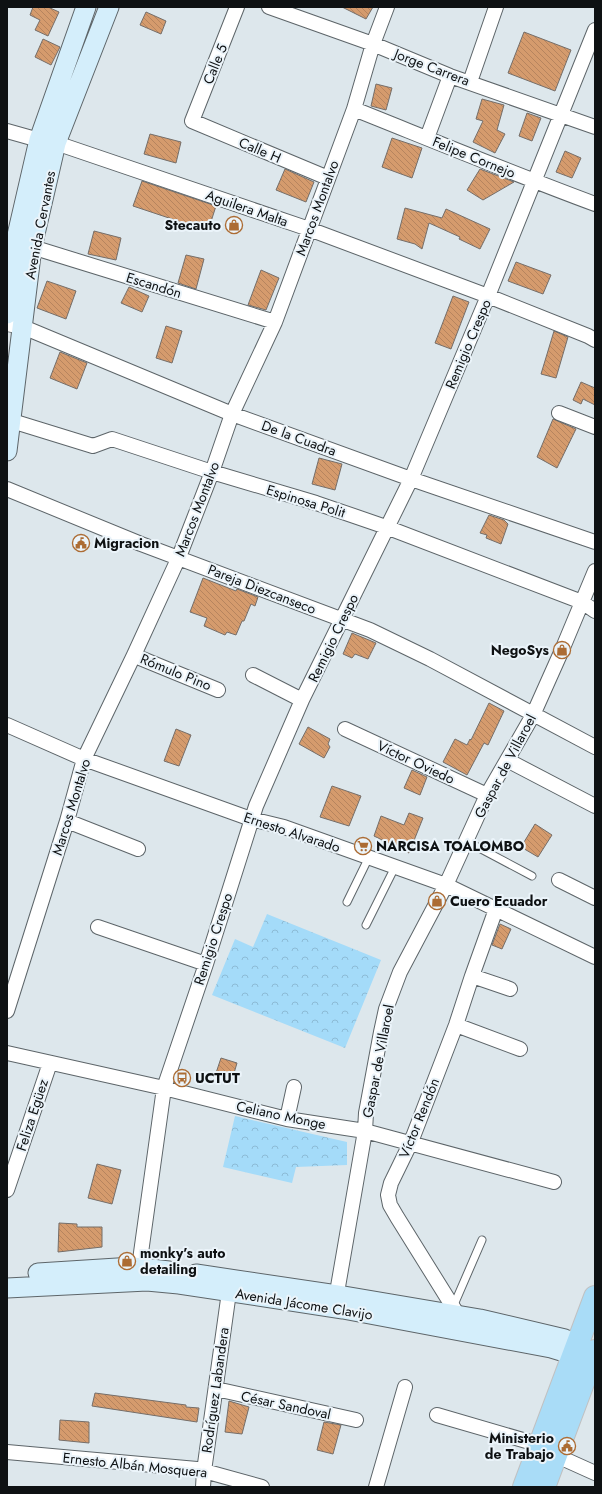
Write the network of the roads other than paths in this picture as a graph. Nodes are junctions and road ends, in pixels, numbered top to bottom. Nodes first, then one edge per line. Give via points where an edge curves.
1 (86, 7) edge
2 (108, 7) edge
3 (237, 7) edge
4 (269, 7) edge
5 (387, 7) edge
6 (496, 7) edge
7 (595, 30) edge
8 (373, 44) junction
9 (450, 76) junction
10 (470, 82) junction
11 (354, 110) junction
12 (561, 114) junction
13 (192, 121) joint
14 (595, 127) edge
15 (7, 131) edge
16 (427, 138) junction
17 (47, 142) junction
18 (328, 178) junction
19 (533, 182) junction
20 (595, 204) edge
21 (309, 229) junction
22 (32, 247) junction
23 (488, 296) junction
24 (7, 314) edge
25 (275, 322) junction
26 (15, 325) edge
27 (595, 340) edge
28 (559, 413) dead end
29 (232, 414) junction
30 (12, 421) junction
31 (595, 427) edge
32 (7, 451) edge
33 (212, 472) junction
34 (411, 479) junction
35 (7, 489) edge
36 (386, 527) junction
37 (595, 542) edge
38 (178, 557) junction
39 (595, 571) edge
40 (582, 602) junction
41 (595, 611) edge
42 (343, 619) junction
43 (134, 655) junction
44 (253, 675) dead end
45 (218, 690) dead end
46 (302, 700) junction
47 (533, 715) junction
48 (7, 725) edge
49 (344, 729) dead end
50 (595, 747) edge
51 (84, 759) junction
52 (507, 760) junction
53 (487, 795) junction
54 (595, 806) edge
55 (251, 819) junction
56 (67, 821) junction
57 (466, 841) junction
58 (138, 849) dead end
59 (369, 857) junction
60 (395, 867) junction
61 (532, 876) dead end
62 (559, 880) dead end
63 (446, 885) junction
64 (595, 898) edge
65 (347, 902) dead end
66 (496, 909) junction
67 (366, 925) dead end
68 (98, 927) dead end
69 (595, 957) edge
70 (206, 964) junction
71 (472, 976) junction
72 (510, 989) dead end
73 (7, 1011) edge
74 (456, 1025) junction
75 (520, 1049) dead end
76 (7, 1053) edge
77 (50, 1063) junction
78 (294, 1087) dead end
79 (164, 1088) junction
80 (287, 1119) junction
81 (365, 1131) junction
82 (411, 1142) junction
83 (554, 1182) dead end
84 (7, 1190) edge
85 (482, 1240) dead end
86 (139, 1267) junction
87 (7, 1276) edge
88 (7, 1288) edge
89 (229, 1292) junction
90 (595, 1297) edge
91 (335, 1302) junction
92 (455, 1311) junction
93 (589, 1355) edge
94 (405, 1387) dead end
95 (216, 1389) junction
96 (437, 1415) dead end
97 (356, 1420) dead end
98 (548, 1450) junction
99 (7, 1452) edge
100 (204, 1471) junction
101 (595, 1473) edge
102 (203, 1487) edge
103 (262, 1487) edge
104 (376, 1487) edge
105 (524, 1487) edge
106 (544, 1487) edge

1 - 17 street, Avenida Cervantes
2 - 17 street, Avenida Cervantes
3 - 13 street, Calle 5
4 - 8 street, Jorge Carrera
5 - 8 street, Marcos Montalvo
6 - 10 street
7 - 12 street, Remigio Crespo
8 - 9 street, Jorge Carrera
8 - 11 street, Marcos Montalvo
9 - 10 street, Jorge Carrera
9 - 16 street
10 - 12 street, Jorge Carrera
11 - 16 street, Felipe Cornejo
11 - 18 street, Marcos Montalvo
12 - 14 street, Jorge Carrera
12 - 19 street, Remigio Crespo
13 - 18 street, Calle H
15 - 17 street, Aguilera Malta
16 - 19 street, Felipe Cornejo
17 - 21 street, Aguilera Malta
17 - 22 street, Avenida Cervantes
17 - 24 street, Avenida Cervantes via 15,244
18 - 21 street, Marcos Montalvo
19 - 20 street, Felipe Cornejo
19 - 23 street, Remigio Crespo
21 - 23 street, Aguilera Malta
21 - 25 street, Marcos Montalvo
22 - 25 street, Escandón
22 - 26 street, Avenida Cervantes
23 - 27 street, Aguilera Malta
23 - 34 street, Remigio Crespo
25 - 29 street, Marcos Montalvo
26 - 29 street, De la Cuadra
26 - 30 street, Avenida Cervantes
28 - 31 street
29 - 33 street, Marcos Montalvo
29 - 34 street, De la Cuadra
30 - 32 street, Avenida Cervantes
30 - 33 street, Espinosa Polit via 93,446 112,438
33 - 36 street, Espinosa Polit
33 - 38 street, Marcos Montalvo
34 - 36 street, Remigio Crespo
34 - 37 street, De la Cuadra
35 - 38 street, Pareja Diezcanseco
36 - 40 street, Espinosa Polit
36 - 42 street, Remigio Crespo
38 - 42 street, Pareja Diezcanseco
38 - 43 street, Marcos Montalvo
39 - 40 street, Gaspar de Villaroel
40 - 41 street, Espinosa Polit
40 - 47 street, Gaspar de Villaroel
42 - 46 street, Remigio Crespo
42 - 47 street, Pareja Diezcanseco via 430,660
43 - 45 street, Rómulo Pino
43 - 51 street, Marcos Montalvo
44 - 46 street
46 - 55 street, Remigio Crespo
47 - 50 street, Pareja Diezcanseco
47 - 52 street, Gaspar de Villaroel
48 - 51 street, Ernesto Alvarado
49 - 53 street, Víctor Oviedo
51 - 55 street, Ernesto Alvarado
51 - 56 street, Marcos Montalvo
52 - 53 street, Gaspar de Villaroel
52 - 54 street
53 - 57 street, Gaspar de Villaroel
55 - 59 street, Ernesto Alvarado via 284,827
55 - 70 street, Remigio Crespo
56 - 58 street
56 - 73 street, Marcos Montalvo
57 - 61 lane
57 - 63 street, Gaspar de Villaroel
59 - 60 street, Ernesto Alvarado
59 - 65 lane
60 - 63 street, Ernesto Alvarado
60 - 67 lane
62 - 64 street
63 - 66 street, Ernesto Alvarado
63 - 81 street, Gaspar de Villaroel via 400,972 386,1009 366,1113
66 - 69 street, Ernesto Alvarado
66 - 71 street, Víctor Rendón
68 - 70 street
70 - 79 street, Remigio Crespo
71 - 72 street
71 - 74 street, Víctor Rendón
74 - 75 street
74 - 82 street, Víctor Rendón
76 - 77 street, Celiano Monge
77 - 79 street, Celiano Monge
77 - 84 street, Feliza Egüez
78 - 80 street
79 - 80 street, Celiano Monge
79 - 86 street, Remigio Crespo
80 - 81 street, Celiano Monge
81 - 82 street, Celiano Monge
81 - 91 street, Gaspar de Villaroel
82 - 83 street, Celiano Monge
82 - 92 street, Víctor Rendón via 391,1183 388,1195 390,1205
85 - 92 lane
86 - 87 street, Avenida Jácome Clavijo
86 - 91 street, Avenida Jácome Clavijo via 223,1278
88 - 89 street, Avenida Jácome Clavijo via 147,1281
89 - 91 street, Avenida Jácome Clavijo
89 - 95 street, Rodríguez Labandera
90 - 93 main road
91 - 92 street, Avenida Jácome Clavijo
91 - 93 street, Avenida Jácome Clavijo
92 - 93 street, Avenida Jácome Clavijo via 560,1337
93 - 98 main road
94 - 104 street
95 - 97 street, César Sandoval
95 - 100 street, Rodríguez Labandera
96 - 98 street
98 - 101 street
98 - 105 main road
98 - 106 main road
99 - 100 street, Ernesto Albán Mosquera
100 - 102 street, Rodríguez Labandera
100 - 103 street, Ernesto Albán Mosquera

